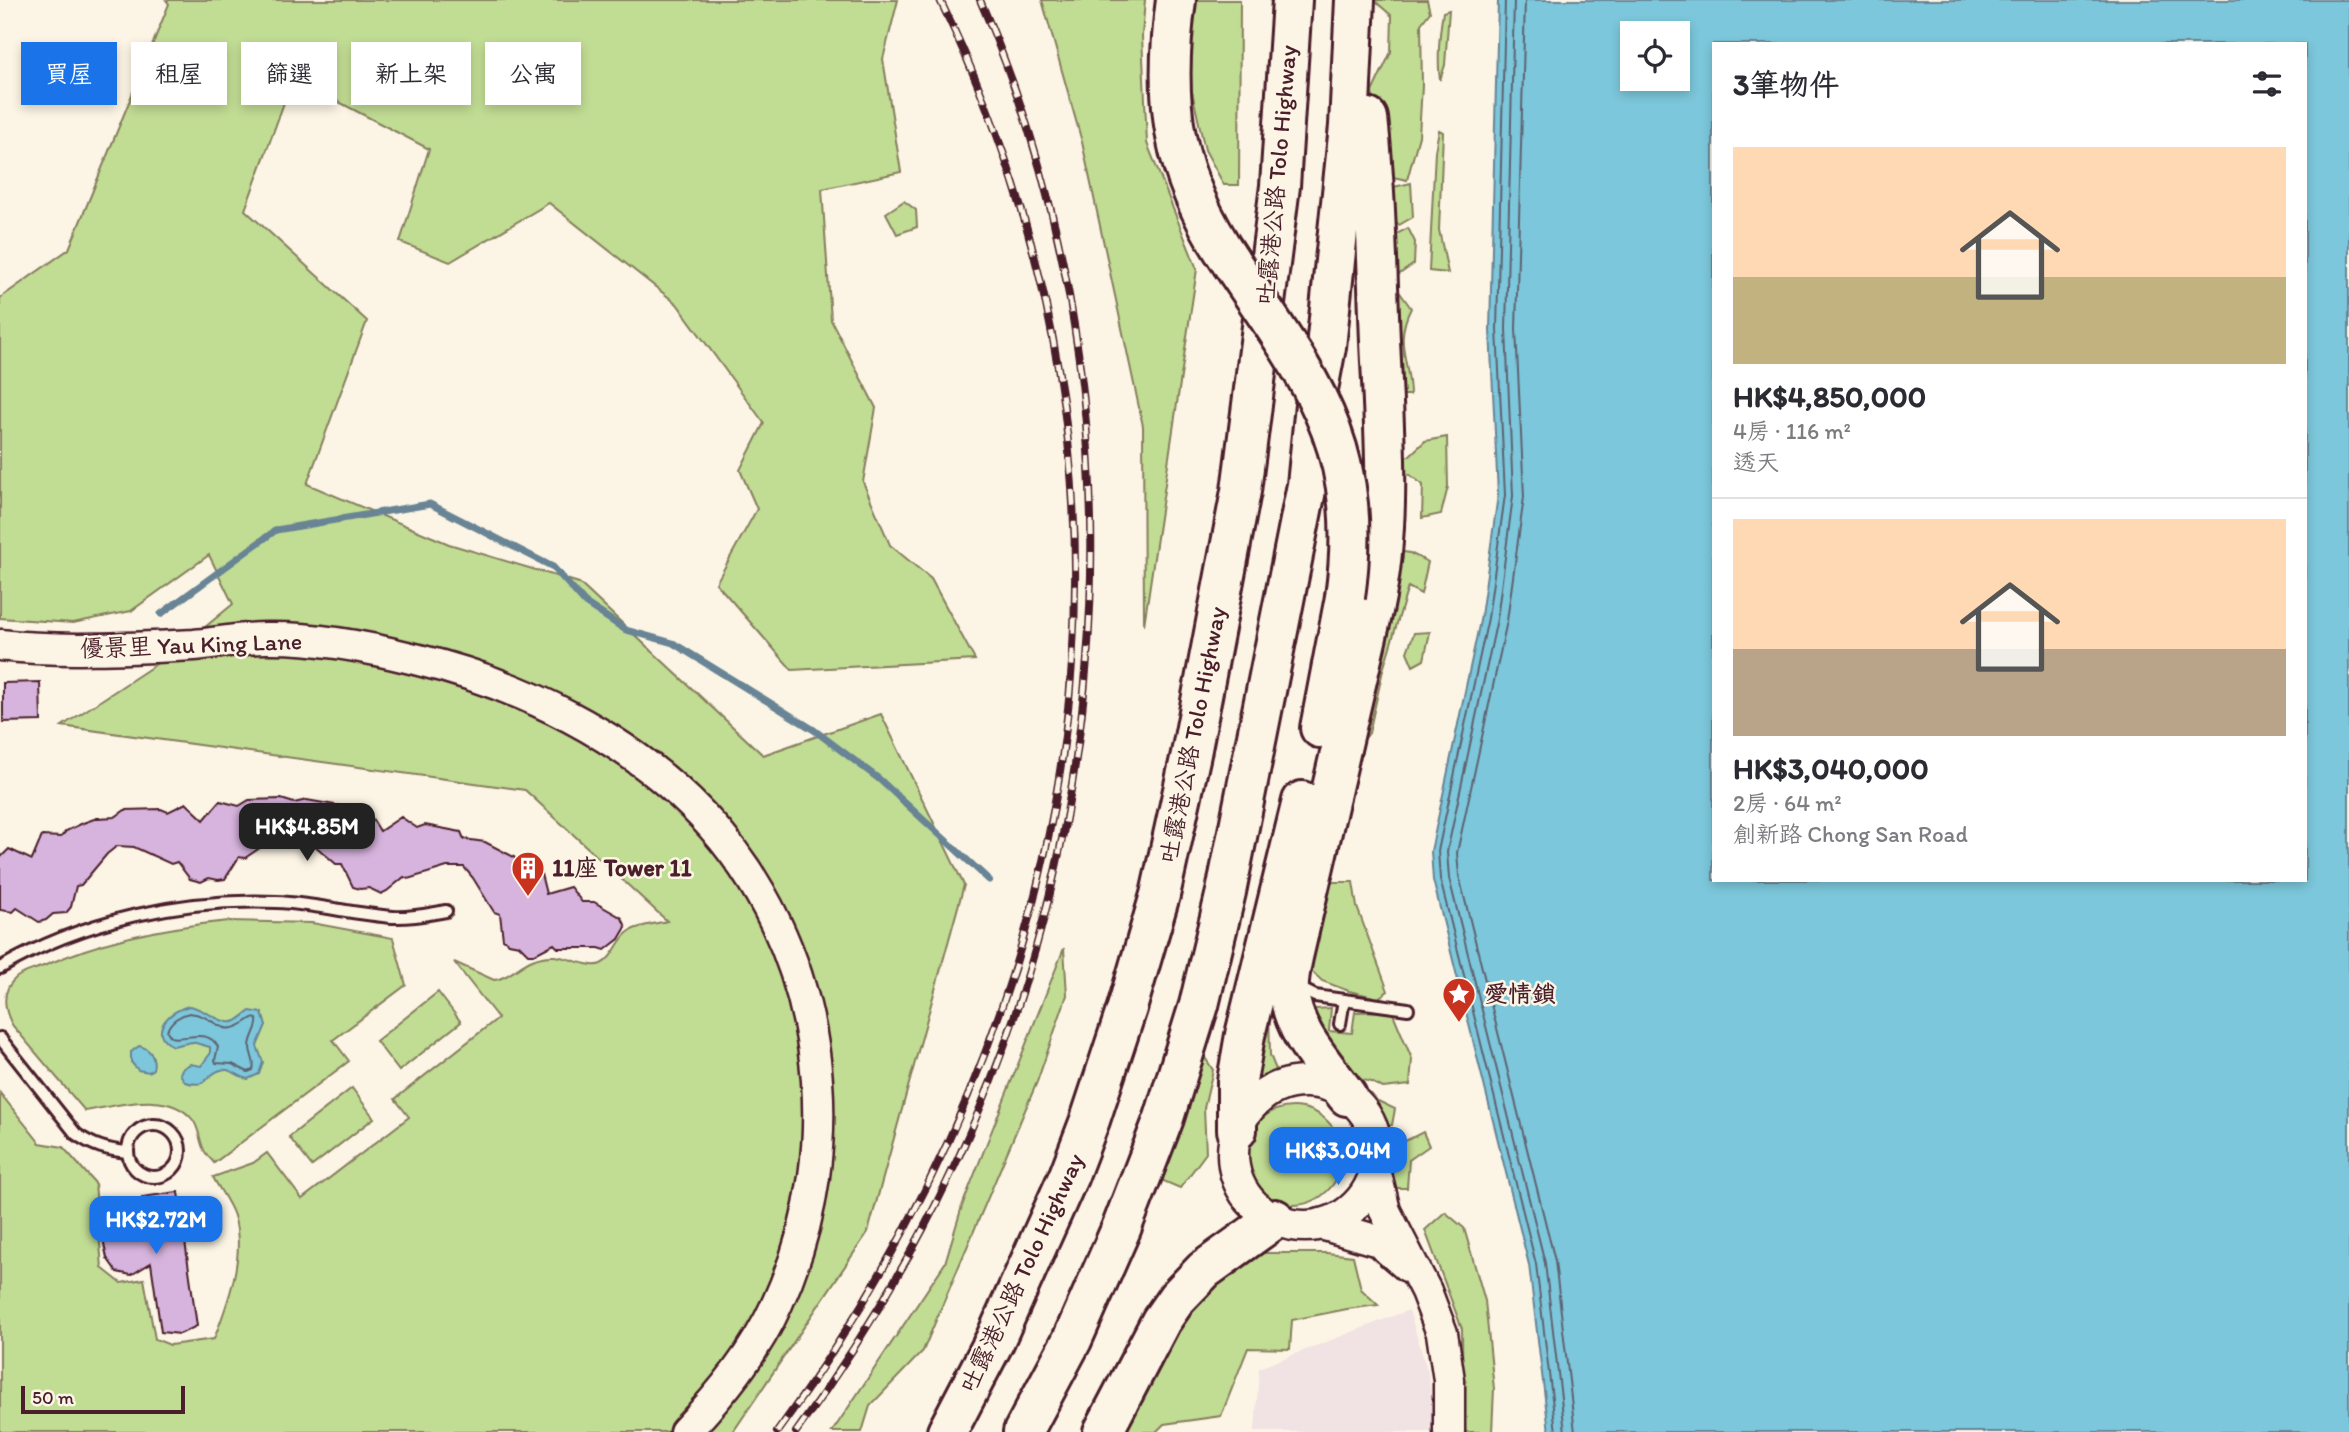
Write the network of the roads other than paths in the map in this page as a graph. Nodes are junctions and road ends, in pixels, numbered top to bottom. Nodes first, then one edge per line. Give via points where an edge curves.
1 (1176, 0) edge
2 (1292, 0) edge
3 (1355, 15) edge
4 (0, 645) edge
5 (446, 911) dead end
6 (0, 968) edge
7 (1289, 982) junction
8 (1344, 1000) junction
9 (1408, 1009) dead end
10 (1340, 1024) dead end
11 (0, 1038) edge
12 (1347, 1096) junction
13 (1237, 1130) junction
14 (128, 1152) junction
15 (1375, 1170) junction
16 (1275, 1219) junction
17 (1321, 1224) junction
18 (1415, 1273) junction
19 (685, 1432) edge
20 (947, 1432) edge
21 (1023, 1432) edge
22 (1103, 1432) edge
23 (1449, 1432) edge

1 - 13 highway, bridge via 1169,89 1178,149 1204,218 1320,401 1335,436 1350,522 1345,597 1322,720 1245,1035 1237,1081
2 - 20 highway, 吐露港公路 Tolo Highway via 1280,186 1241,491 1160,895 1127,1008 1069,1175 995,1340
3 - 7 highway via 1368,122 1378,281 1384,448 1381,559
3 - 21 highway via 1349,126 1307,485 1226,892 1196,1016 1164,1118 1072,1340
4 - 19 street, 優景里 Yau King Lane via 194,645 266,638 356,647 416,659 513,691 567,716 660,775 702,815 755,885 801,985 813,1038 820,1135 807,1219 778,1304 729,1383
5 - 6 lane via 394,917 276,902 193,905 131,916 65,936
7 - 8 lane via 1310,995
7 - 12 highway via 1298,1024
8 - 9 lane
8 - 10 lane
11 - 14 lane via 76,1134 91,1145
12 - 13 street via 1331,1087 1292,1083 1259,1098
12 - 15 street via 1369,1121 1376,1145
13 - 16 street via 1233,1161 1239,1183 1252,1202
14 - 14 lane via 134,1135 149,1125 174,1134 180,1150 175,1167 160,1177 142,1174
15 - 17 street via 1356,1205
15 - 18 street via 1385,1212
16 - 17 street via 1303,1226
16 - 22 highway via 1204,1270 1177,1298
17 - 18 street via 1378,1241
18 - 23 street via 1442,1333 1449,1380

